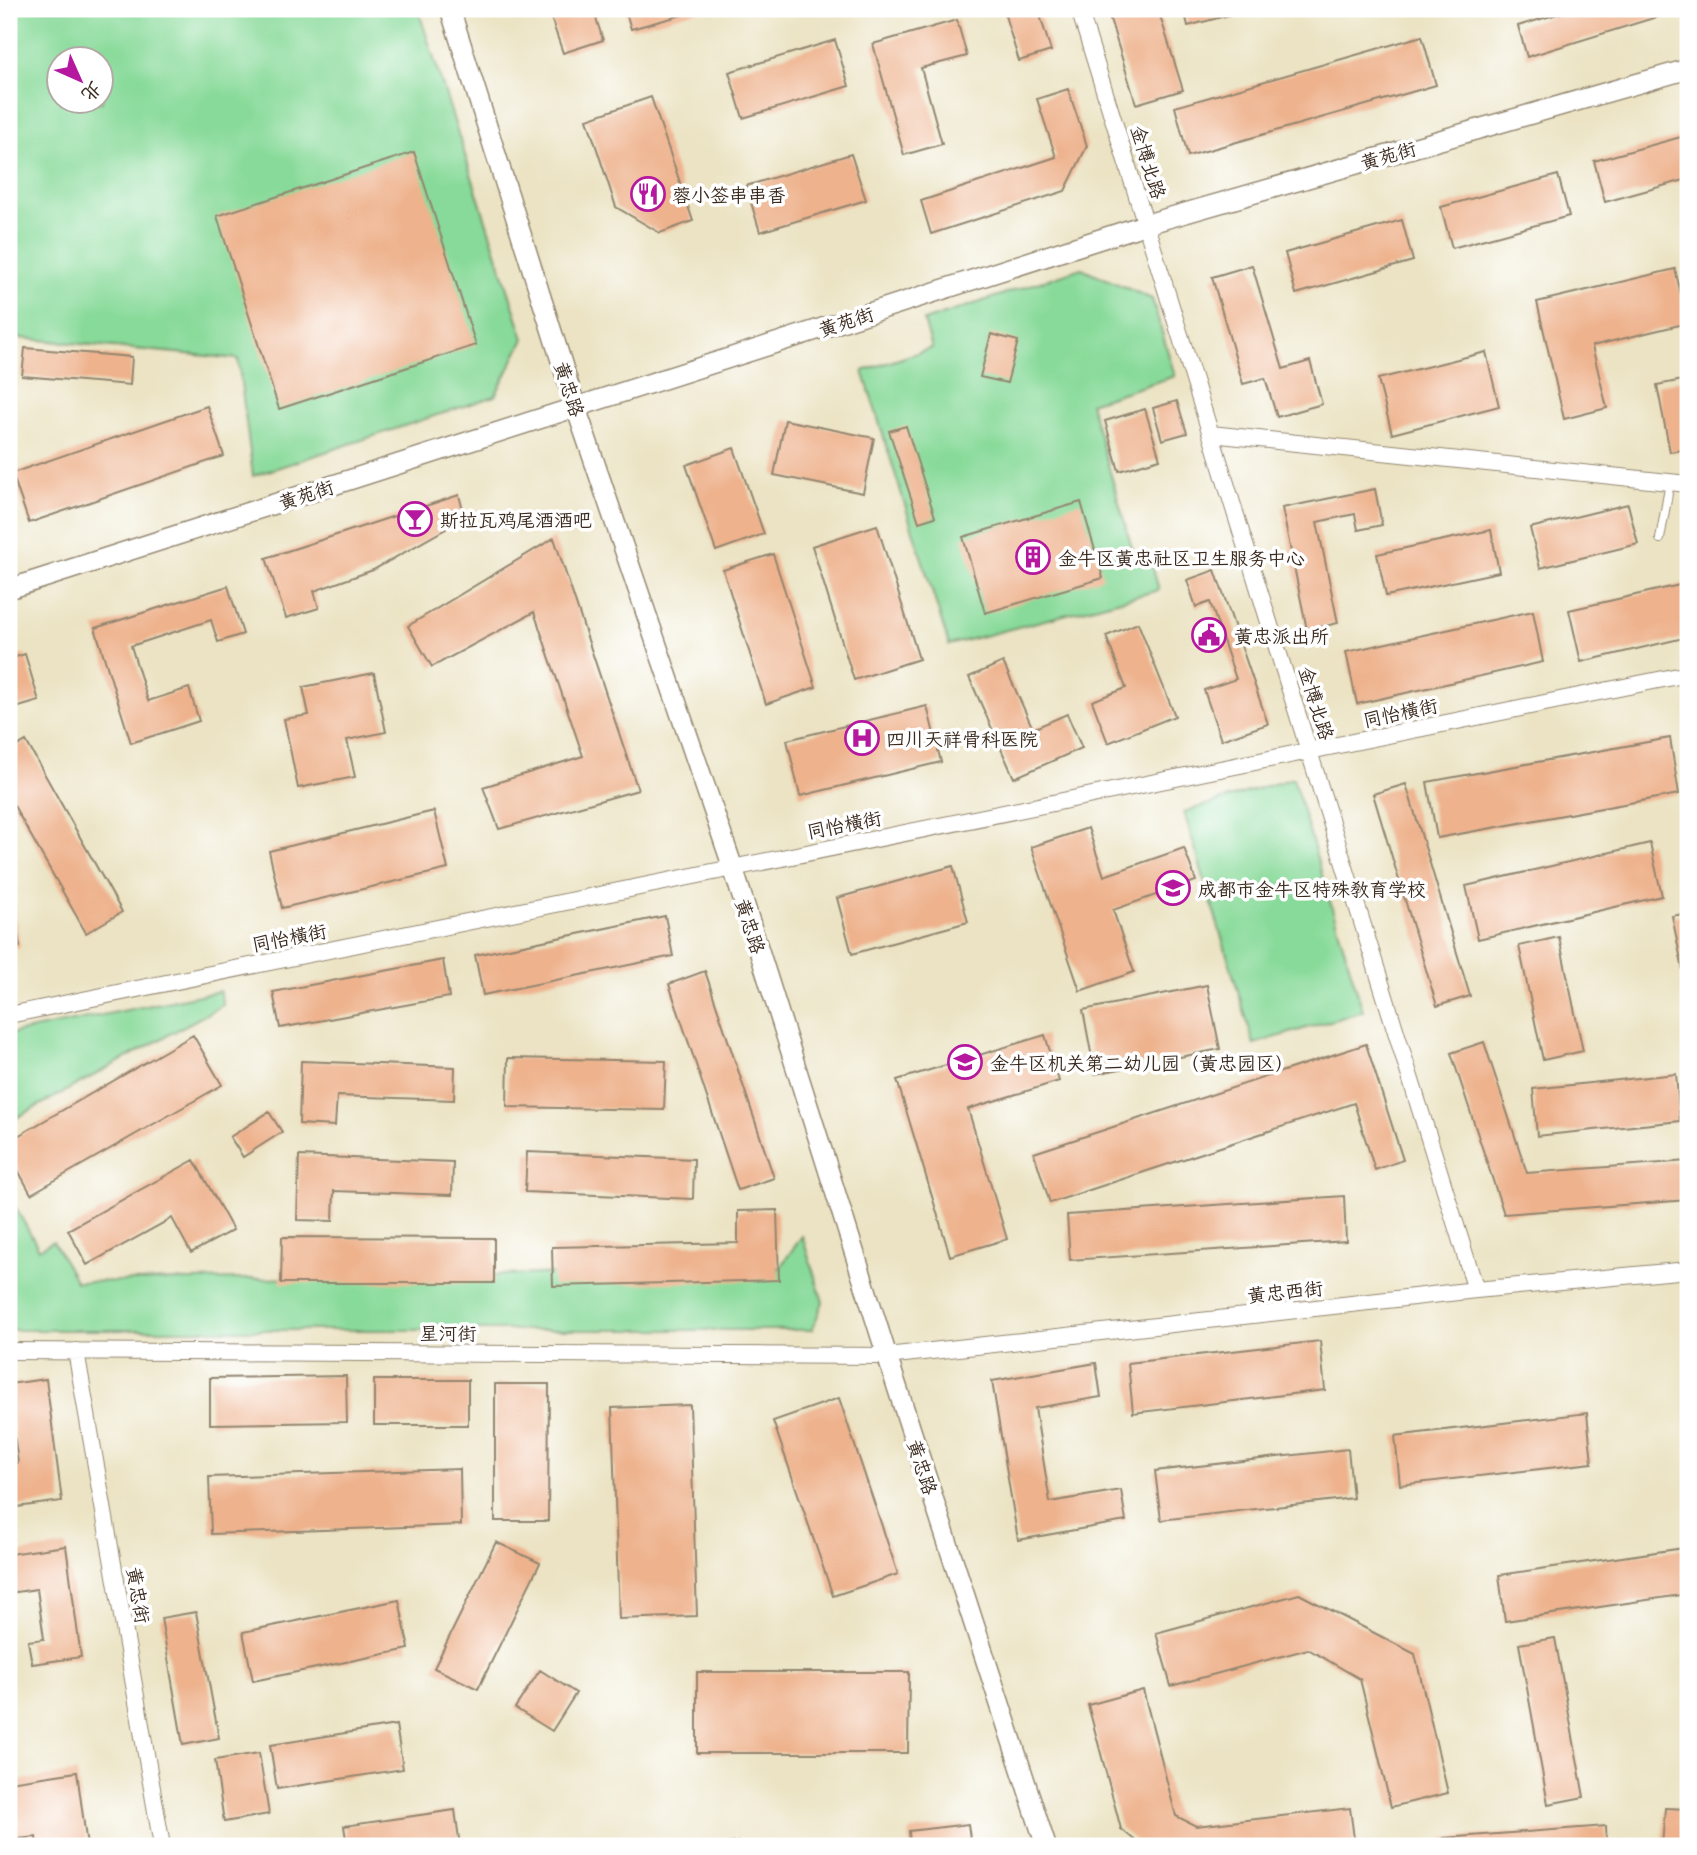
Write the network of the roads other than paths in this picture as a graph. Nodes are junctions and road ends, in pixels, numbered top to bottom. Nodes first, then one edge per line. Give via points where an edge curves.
1 (450, 9) edge
2 (1079, 9) edge
3 (1688, 69) edge
4 (1147, 224) junction
5 (576, 408) junction
6 (1211, 434) junction
7 (1670, 482) junction
8 (1688, 484) edge
9 (1660, 539) dead end
10 (9, 589) edge
11 (1688, 674) edge
12 (1310, 751) junction
13 (733, 868) junction
14 (9, 1015) edge
15 (1688, 1270) edge
16 (1476, 1290) junction
17 (76, 1350) junction
18 (9, 1351) edge
19 (887, 1356) junction
20 (162, 1846) edge
21 (1046, 1846) edge

1 - 5 street, 黄忠路
2 - 4 street, 金博北路
3 - 4 street, 黄苑街
4 - 5 street, 黄苑街
4 - 6 street, 金博北路
5 - 10 street, 黄苑街
5 - 13 street, 黄忠路
6 - 7 street
6 - 12 street, 金博北路
7 - 8 street
7 - 9 lane
11 - 12 street, 同怡横街
12 - 13 street, 同怡横街
12 - 16 street, 金博北路
13 - 14 street, 同怡横街
13 - 19 street, 黄忠路
15 - 16 street, 黄忠西街
16 - 19 street, 黄忠西街
17 - 18 street, 星河街
17 - 19 street, 星河街
17 - 20 street, 黄忠街
19 - 21 street, 黄忠路

